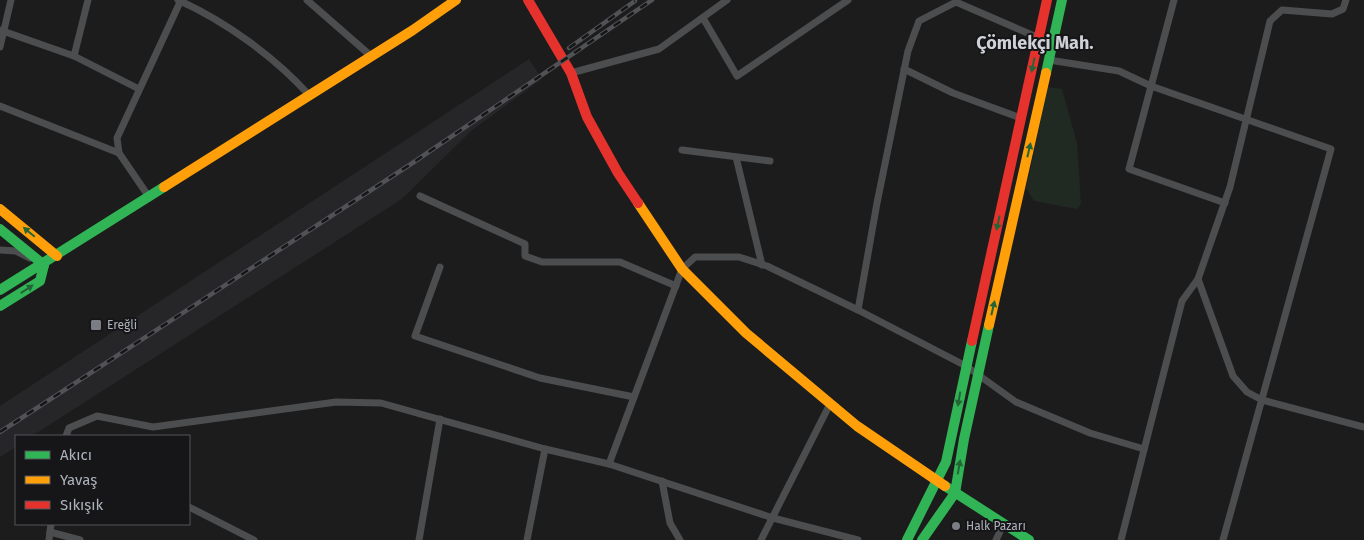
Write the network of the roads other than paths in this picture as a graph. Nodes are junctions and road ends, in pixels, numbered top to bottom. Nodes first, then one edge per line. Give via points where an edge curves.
1 (11, 0) edge
2 (88, 0) edge
3 (180, 0) edge
4 (306, 0) edge
5 (456, 0) edge
6 (528, 0) edge
7 (727, 0) edge
8 (848, 0) edge
9 (1048, 0) edge
10 (1062, 0) edge
11 (1174, 0) edge
12 (1346, 0) edge
13 (703, 18) junction
14 (2, 31) edge
15 (1039, 38) junction
16 (0, 46) edge
17 (74, 56) junction
18 (371, 56) junction
19 (1049, 60) junction
20 (904, 68) junction
21 (571, 73) junction
22 (1151, 86) junction
23 (139, 89) junction
24 (309, 95) junction
25 (0, 106) edge
26 (1022, 118) junction
27 (1246, 119) junction
28 (682, 150) dead end
29 (119, 153) junction
30 (736, 157) junction
31 (770, 161) dead end
32 (420, 196) dead end
33 (149, 197) junction
34 (1225, 202) junction
35 (0, 209) edge
36 (0, 229) edge
37 (0, 250) edge
38 (58, 256) junction
39 (44, 265) junction
40 (762, 265) junction
41 (440, 266) dead end
42 (682, 270) junction
43 (1198, 279) junction
44 (676, 286) junction
45 (0, 290) edge
46 (0, 306) edge
47 (858, 310) junction
48 (966, 366) junction
49 (978, 375) junction
50 (634, 398) junction
51 (1262, 400) junction
52 (830, 404) junction
53 (440, 419) junction
54 (1364, 427) edge
55 (66, 435) edge
56 (545, 449) junction
57 (1144, 449) junction
58 (609, 464) junction
59 (935, 478) junction
60 (662, 481) junction
61 (955, 493) junction
62 (190, 508) edge
63 (773, 518) junction
64 (51, 525) edge
65 (1003, 525) junction
66 (50, 532) junction
67 (49, 540) edge
68 (80, 540) edge
69 (254, 540) edge
70 (418, 540) edge
71 (527, 540) edge
72 (680, 540) edge
73 (761, 540) edge
74 (858, 540) edge
75 (907, 540) edge
76 (922, 540) edge
77 (996, 540) edge
78 (1030, 540) edge
79 (1121, 540) edge
80 (1223, 540) edge

1 - 14 street
2 - 17 street
3 - 23 street
3 - 24 street via 219,22 289,72
4 - 18 street
5 - 18 main road
6 - 21 main road
7 - 13 street
8 - 13 street via 737,76
9 - 15 main road
10 - 19 main road
11 - 22 street
12 - 27 street via 1344,9 1332,14 1282,10 1270,21
13 - 21 street via 660,49
14 - 16 street
14 - 17 street
15 - 20 street via 956,2 919,21
15 -> 26 main road
17 - 23 street
18 - 24 main road
19 - 22 street via 1119,71
49 -> 19 main road
20 - 26 street via 953,93
20 - 47 street
21 - 42 main road via 587,117 618,173
22 - 27 street
22 - 34 street via 1129,169
23 - 29 street via 118,138
24 - 33 main road
25 - 29 street
26 -> 48 main road
27 - 34 street
27 - 51 street via 1331,149
28 - 30 street
29 - 33 street
30 - 31 street
30 - 40 street
32 - 44 street via 525,244 525,256 542,262 620,262
33 - 38 main road
34 - 43 street
38 -> 35 main road
36 - 39 main road
37 - 39 street via 16,251
38 - 39 main road
39 - 45 main road
46 -> 39 main road via 40,281
40 - 42 street via 739,257 694,257
40 - 47 street
41 - 50 street via 415,336 540,378
42 - 44 street
42 - 52 main road via 746,333
43 - 51 street via 1232,376 1247,392
43 - 57 street via 1182,301
44 - 50 street
47 - 48 street
48 - 49 street
48 -> 59 main road via 946,462
49 - 57 street via 1016,402 1090,433
61 -> 49 main road
50 - 58 street
51 - 54 street
51 - 80 street
52 - 59 main road
52 - 63 street
53 - 55 street via 380,403 336,402 153,426 97,416 69,428
53 - 56 street
53 - 70 street
56 - 58 street
56 - 71 street
57 - 79 street
58 - 60 street
59 - 61 main road
59 - 75 main road
60 - 63 street
60 - 72 street via 670,523
61 - 65 main road
61 - 76 main road
62 - 69 street
63 - 73 street
63 - 74 street
64 - 66 street
65 - 77 street
65 - 78 main road
66 - 67 street
66 - 68 street

